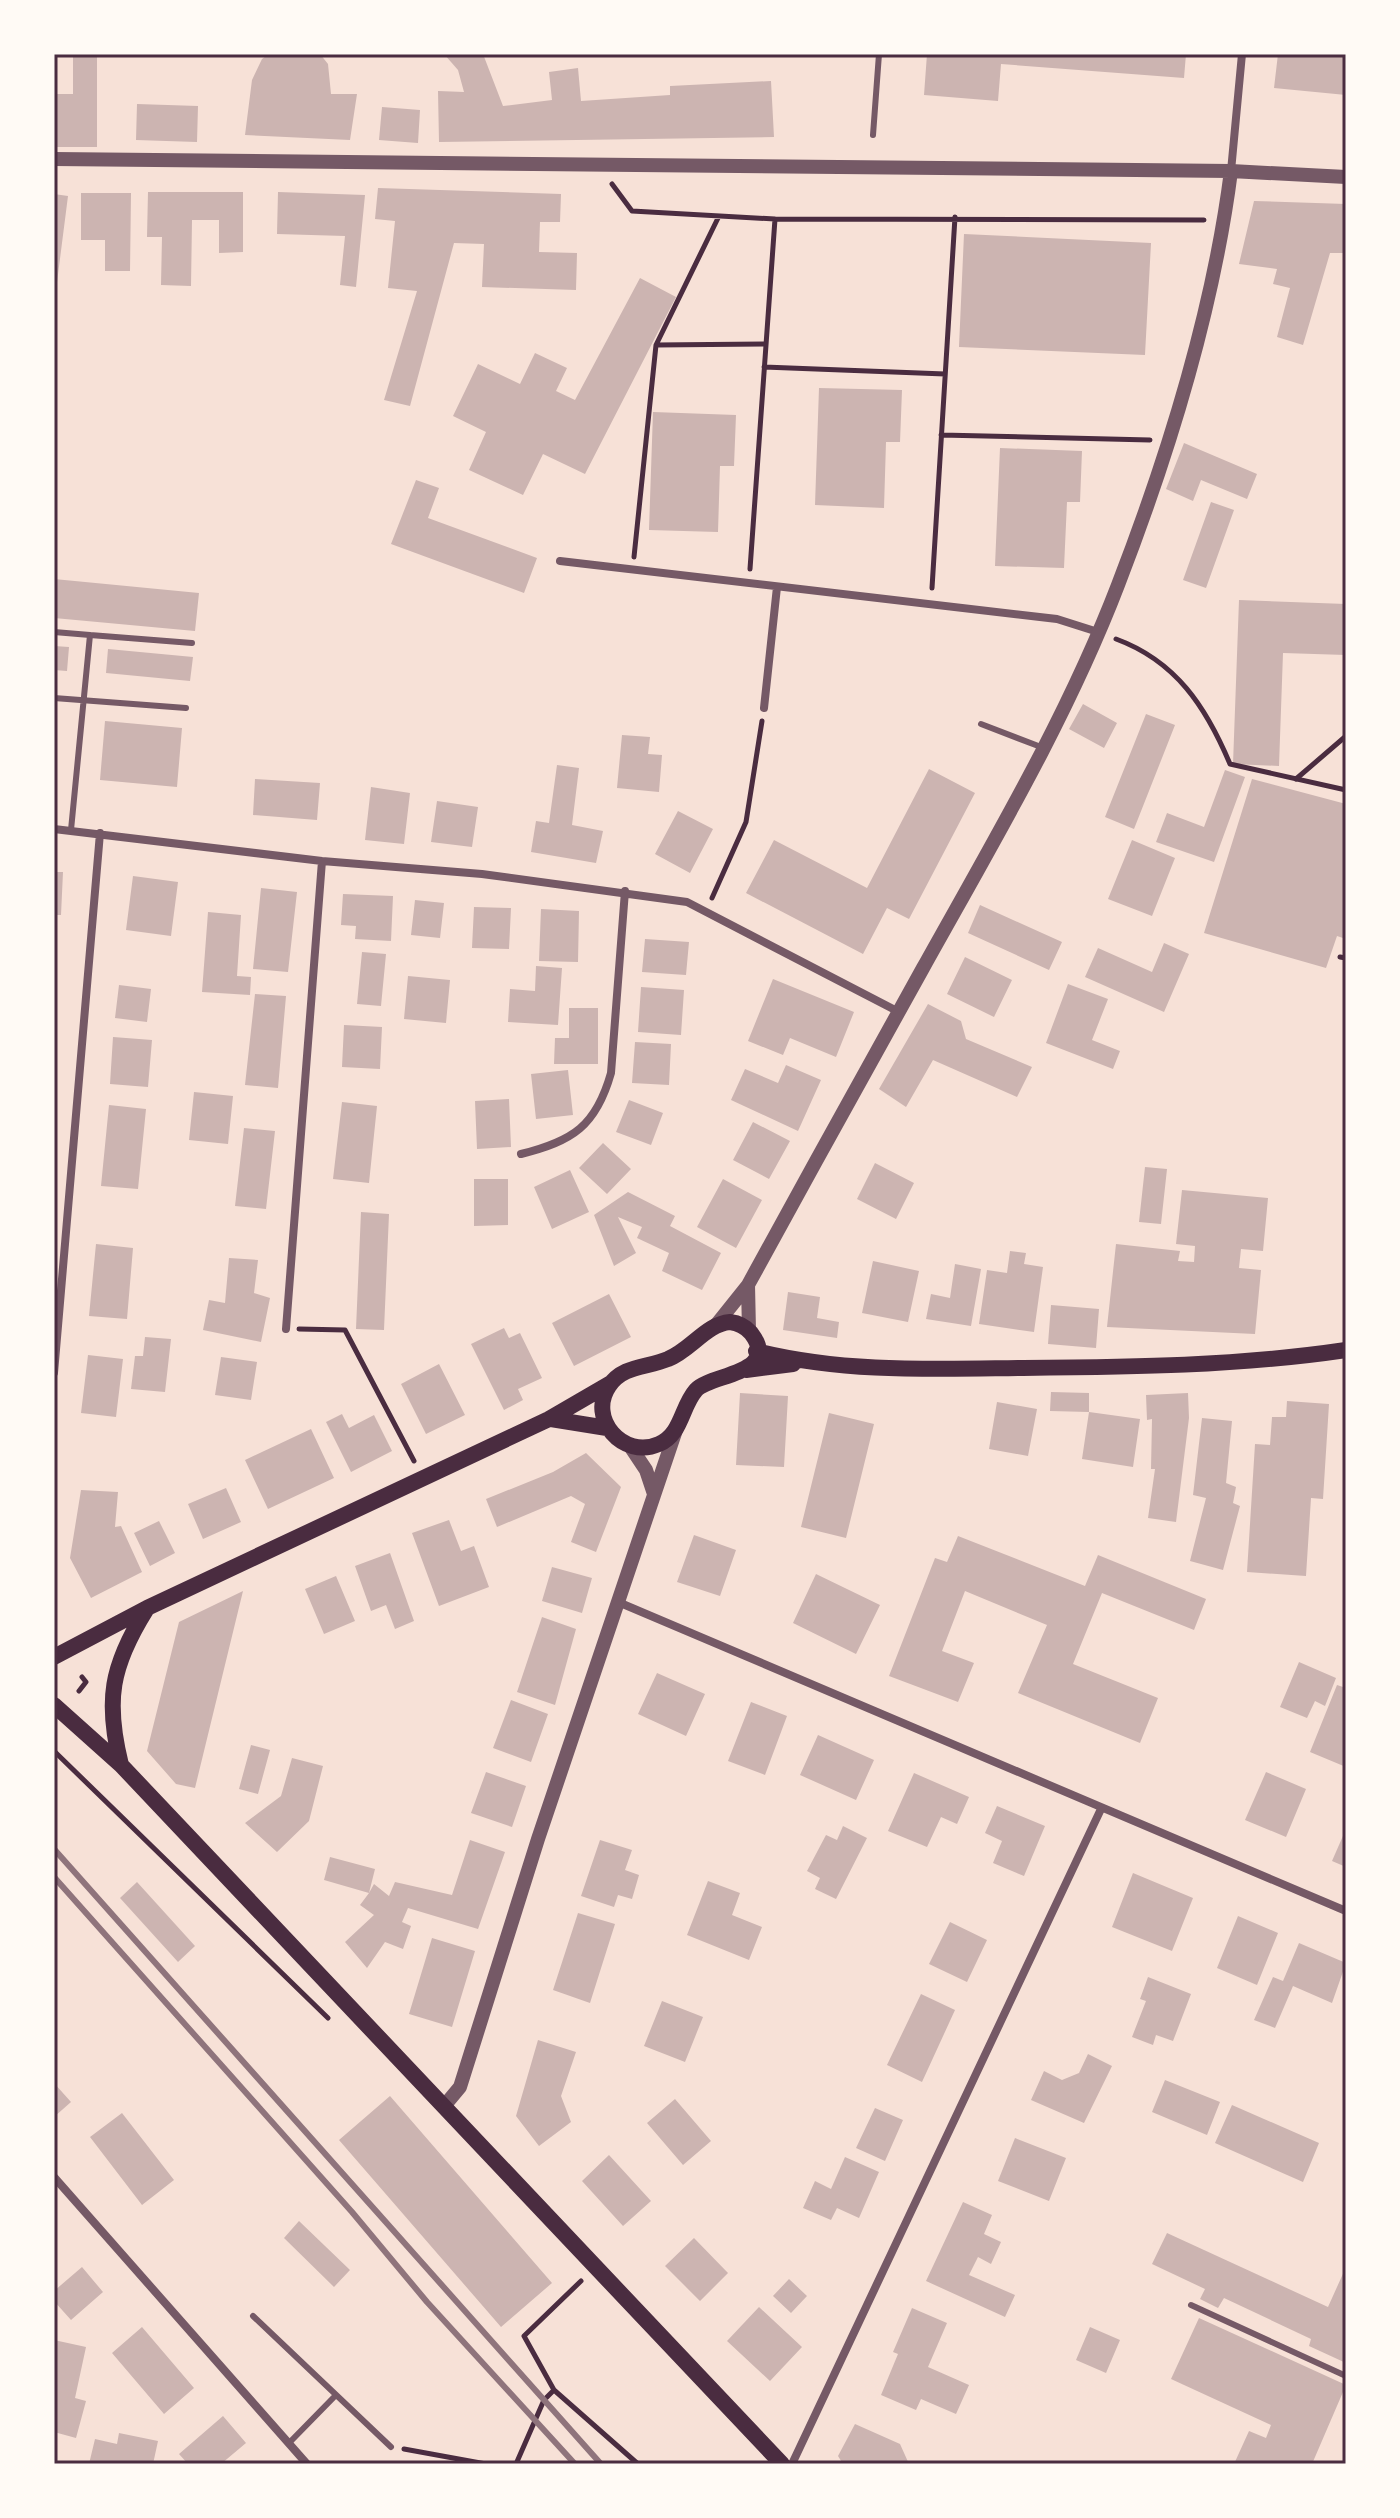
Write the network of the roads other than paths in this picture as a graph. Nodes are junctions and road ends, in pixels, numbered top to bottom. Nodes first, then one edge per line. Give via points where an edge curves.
1 (879, 54) edge
2 (1242, 54) edge
3 (873, 135) dead end
4 (54, 159) edge
5 (1231, 171) junction
6 (1346, 177) edge
7 (560, 561) dead end
8 (777, 587) junction
9 (54, 632) edge
10 (1098, 632) junction
11 (90, 635) junction
12 (192, 643) dead end
13 (54, 698) edge
14 (84, 700) junction
15 (186, 708) dead end
16 (764, 708) road end
17 (981, 724) dead end
18 (1042, 748) junction
19 (54, 829) edge
20 (71, 830) junction
21 (100, 833) junction
22 (322, 861) junction
23 (625, 891) junction
24 (899, 1012) junction
25 (521, 1154) dead end
26 (748, 1285) junction
27 (716, 1325) junction
28 (286, 1329) road end
29 (749, 1331) junction
30 (1346, 1350) edge
31 (756, 1351) junction
32 (803, 1362) junction
33 (746, 1370) junction
34 (54, 1373) edge
35 (611, 1383) junction
36 (549, 1419) junction
37 (607, 1428) junction
38 (676, 1430) junction
39 (630, 1446) junction
40 (654, 1495) junction
41 (617, 1601) junction
42 (147, 1608) junction
43 (54, 1657) edge
44 (54, 1705) edge
45 (121, 1765) junction
46 (1101, 1809) junction
47 (1346, 1911) edge
48 (445, 2105) junction
49 (54, 2177) edge
50 (1191, 2305) dead end
51 (253, 2316) dead end
52 (1346, 2376) edge
53 (336, 2395) junction
54 (289, 2443) junction
55 (391, 2447) road end
56 (307, 2464) edge
57 (782, 2464) edge
58 (792, 2464) edge

1 - 3 lane
2 - 5 street
4 - 5 street
5 - 6 street
5 - 10 street via 1199,335 1118,586
7 - 8 street
8 - 10 street via 1057,619
8 - 16 street
9 - 11 lane
10 - 18 street
11 - 12 lane
11 - 14 lane
13 - 14 lane
14 - 15 lane
14 - 20 lane
17 - 18 lane
18 - 24 street
19 - 20 street
20 - 21 street
21 - 22 street
21 - 34 street
22 - 23 street
22 - 28 street
23 - 24 street via 707,909
23 - 25 street via 611,1073 604,1096 593,1118 574,1135
24 - 26 street
26 - 27 street
26 - 29 street
27 - 29 main road via 737,1323
27 - 35 main road via 692,1347 633,1368
29 - 31 main road
30 - 32 main road via 1203,1366 907,1370
31 - 32 main road
31 - 33 main road
32 - 33 main road
33 - 38 main road via 701,1385
35 - 36 main road
35 - 37 main road via 602,1406
36 - 37 main road
36 - 42 main road
37 - 39 main road
38 - 39 main road via 655,1446
38 - 40 street
39 - 40 street
40 - 41 street
41 - 46 street
41 - 48 street via 460,2087
42 - 43 main road
42 - 45 main road via 127,1640 112,1689 110,1712
44 - 45 main road
45 - 48 main road
46 - 47 street
46 - 58 street
48 - 57 main road
49 - 54 street
50 - 52 lane
51 - 53 lane
53 - 54 lane
53 - 55 lane
54 - 56 street

